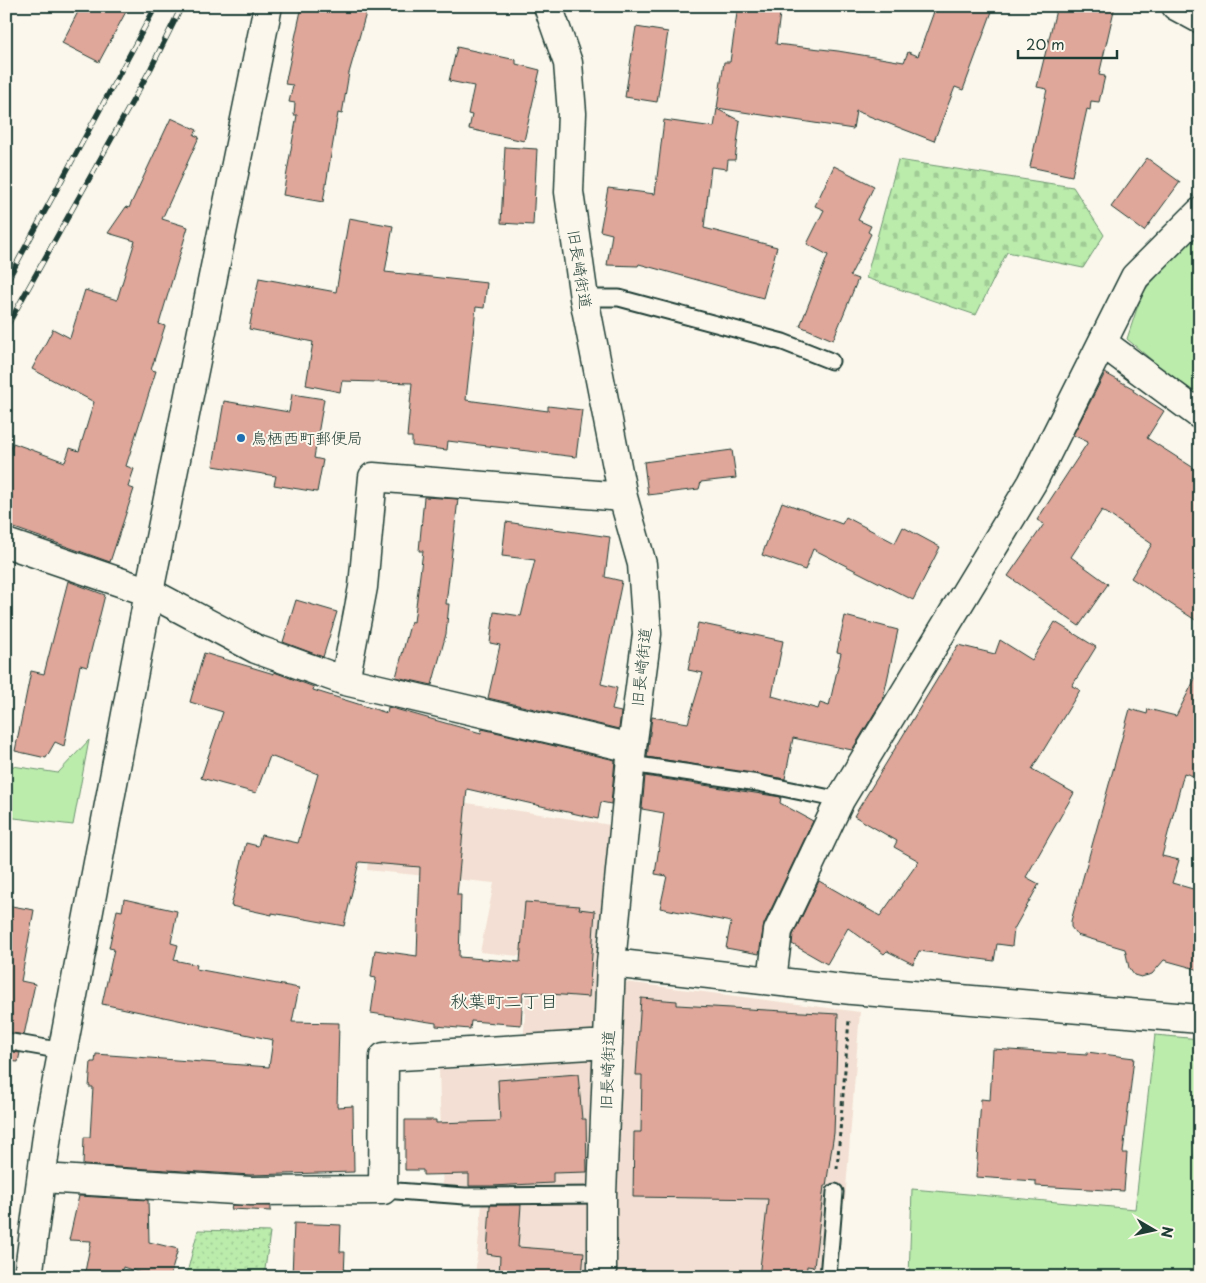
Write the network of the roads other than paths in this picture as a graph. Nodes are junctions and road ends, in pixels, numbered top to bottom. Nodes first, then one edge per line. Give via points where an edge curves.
1 (268, 6) edge
2 (548, 6) edge
3 (1176, 6) edge
4 (1200, 19) edge
5 (1200, 212) edge
6 (584, 298) junction
7 (1103, 343) junction
8 (831, 361) dead end
9 (1200, 415) edge
10 (623, 497) junction
11 (6, 543) edge
12 (149, 592) junction
13 (346, 681) junction
14 (631, 756) junction
15 (840, 800) junction
16 (611, 963) junction
17 (772, 980) junction
18 (1200, 1019) edge
19 (6, 1041) edge
20 (608, 1044) junction
21 (63, 1051) junction
22 (42, 1178) junction
23 (383, 1190) junction
24 (834, 1192) road end
25 (602, 1195) junction
26 (28, 1277) edge
27 (602, 1277) edge
28 (828, 1277) edge

1 - 12 street
2 - 6 street, 旧長崎街道 via 568,63 572,113 568,192
3 - 4 street
5 - 7 street via 1135,277
6 - 8 lane via 619,298 783,342
6 - 10 street, 旧長崎街道
7 - 9 street
7 - 15 street via 1032,483
10 - 13 street via 373,477 363,586
10 - 14 street, 旧長崎街道 via 642,564 647,634
11 - 12 street
12 - 13 street via 256,650
12 - 21 street
13 - 14 street
14 - 15 lane
14 - 16 street, 旧長崎街道
15 - 17 street via 778,931
16 - 17 street
16 - 20 street, 旧長崎街道
17 - 18 street via 852,990
19 - 21 lane
20 - 23 street via 384,1057
20 - 25 street, 旧長崎街道
21 - 22 street
22 - 23 street via 252,1191
22 - 26 street
23 - 25 lane via 465,1196
24 - 28 lane
25 - 27 street, 旧長崎街道

